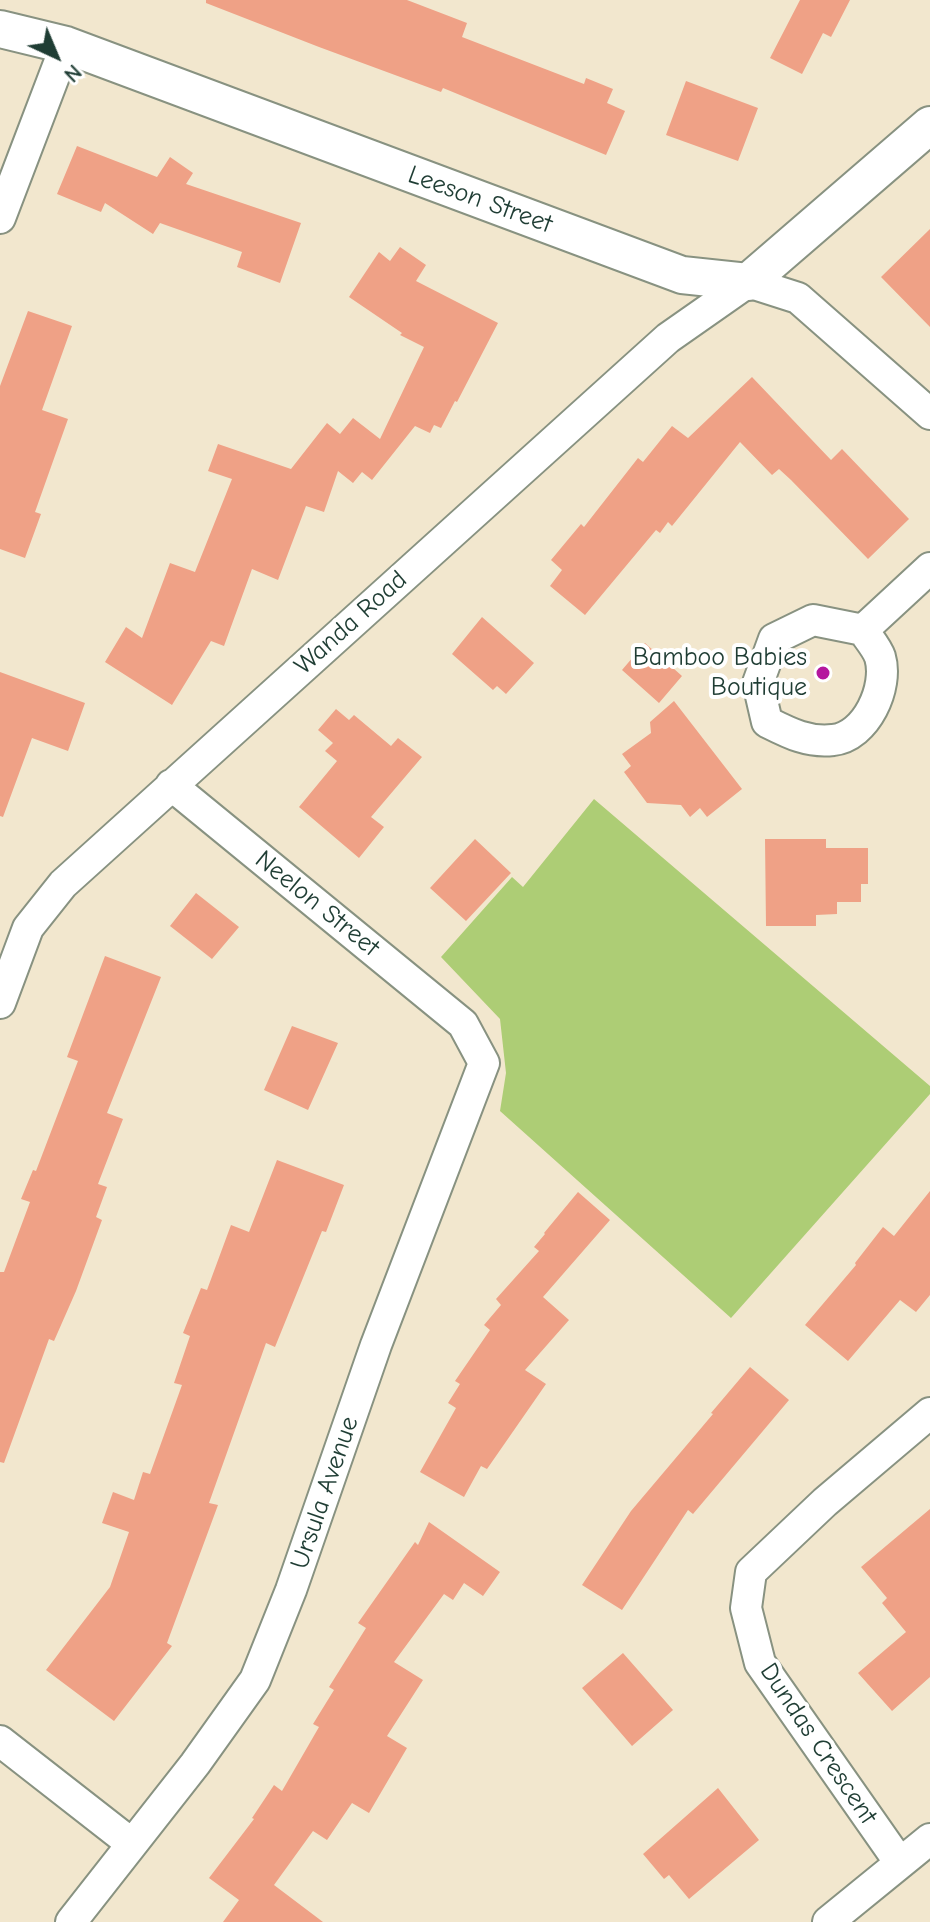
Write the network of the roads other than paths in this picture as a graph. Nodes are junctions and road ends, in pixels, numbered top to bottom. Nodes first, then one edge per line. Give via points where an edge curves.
1 (0, 29) edge
2 (66, 45) junction
3 (930, 125) edge
4 (0, 218) edge
5 (748, 282) junction
6 (930, 414) edge
7 (930, 568) edge
8 (863, 630) junction
9 (171, 785) junction
10 (0, 1003) edge
11 (463, 1024) joint
12 (930, 1413) edge
13 (0, 1741) edge
14 (930, 1839) edge
15 (132, 1844) junction
16 (900, 1863) junction
17 (71, 1922) edge
18 (828, 1922) edge

1 - 2 street, Leeson Street
2 - 4 street
2 - 5 street, Leeson Street via 682,275
3 - 5 street
5 - 6 street, Leeson Street via 798,298
5 - 9 street, Wanda Road via 668,338
7 - 8 street
8 - 8 street via 813,620 774,639 758,683 767,722 800,739 835,740 864,723 881,690 880,657
9 - 10 street, Wanda Road via 63,884 28,928
9 - 11 street, Neelon Street
11 - 15 street, Ursula Avenue via 484,1063 255,1680
12 - 16 street, Dundas Crescent via 751,1572 746,1608 760,1663
13 - 15 street
14 - 16 street
15 - 17 street, Ursula Avenue
16 - 18 street

